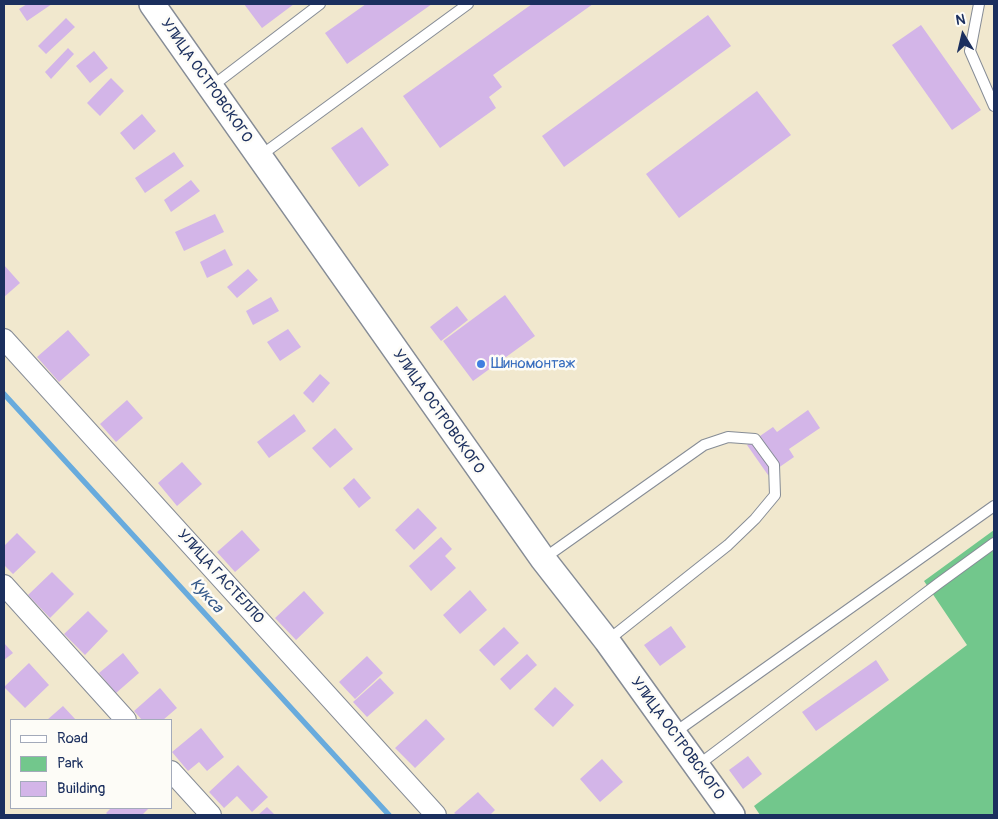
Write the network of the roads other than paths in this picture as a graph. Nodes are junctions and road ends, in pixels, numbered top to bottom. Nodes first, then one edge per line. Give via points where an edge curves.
1 (152, 4) edge
2 (320, 4) edge
3 (468, 4) edge
4 (979, 4) edge
5 (211, 88) junction
6 (994, 106) edge
7 (259, 157) junction
8 (4, 339) edge
9 (994, 506) edge
10 (994, 543) edge
11 (543, 559) junction
12 (4, 585) edge
13 (607, 641) junction
14 (125, 719) edge
15 (673, 733) junction
16 (697, 766) junction
17 (172, 772) edge
18 (211, 815) edge
19 (436, 815) edge
20 (732, 815) edge

1 - 5 street, УЛИЦА ОСТРОВСКОГО
2 - 5 lane
3 - 7 lane
4 - 6 lane via 970,51
5 - 7 street, УЛИЦА ОСТРОВСКОГО
7 - 11 street, УЛИЦА ОСТРОВСКОГО
8 - 19 street, УЛИЦА ГАСТЕЛЛО
9 - 15 lane
10 - 16 lane
11 - 13 street, УЛИЦА ОСТРОВСКОГО
11 - 13 lane via 704,445 728,437 755,439 774,465 775,495 755,520 728,545
12 - 14 street
13 - 15 street, УЛИЦА ОСТРОВСКОГО
15 - 16 street, УЛИЦА ОСТРОВСКОГО
16 - 20 street, УЛИЦА ОСТРОВСКОГО
17 - 18 street

